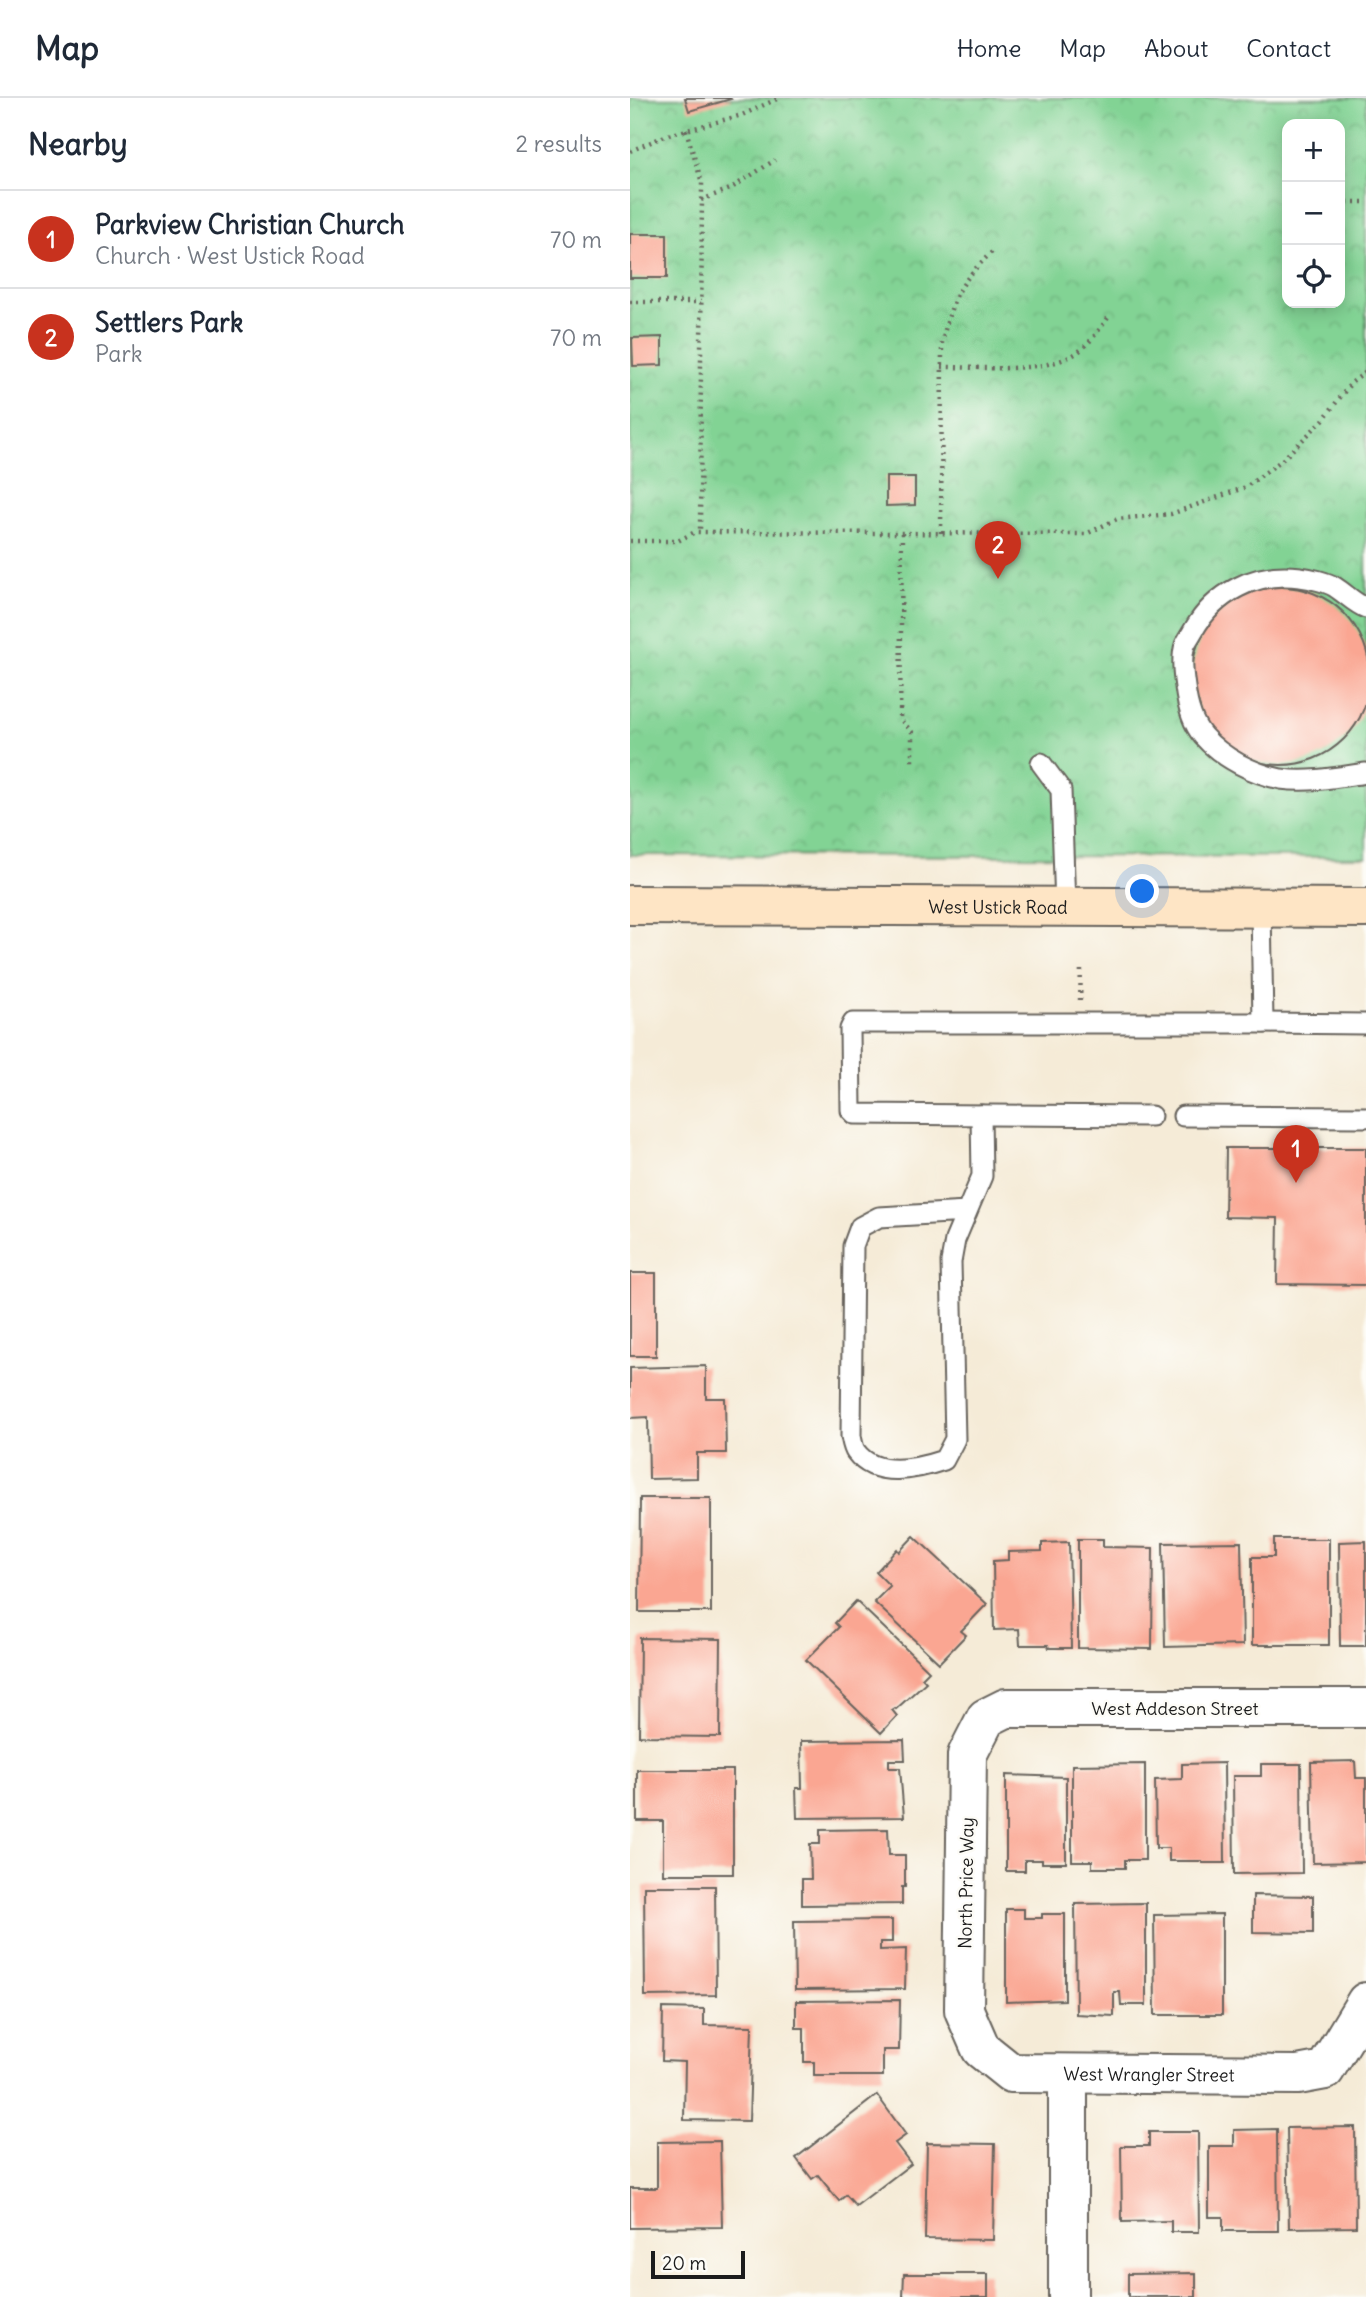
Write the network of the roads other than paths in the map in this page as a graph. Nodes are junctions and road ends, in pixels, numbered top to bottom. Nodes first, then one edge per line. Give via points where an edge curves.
1 (1366, 608) edge
2 (1041, 763) dead end
3 (1366, 773) edge
4 (630, 905) edge
5 (1065, 907) junction
6 (1261, 907) junction
7 (1366, 908) edge
8 (1263, 1023) junction
9 (1366, 1024) edge
10 (981, 1115) junction
11 (1151, 1116) dead end
12 (1182, 1116) dead end
13 (1366, 1116) edge
14 (967, 1212) junction
15 (1366, 1708) edge
16 (986, 1718) joint
17 (1366, 2002) edge
18 (981, 2049) joint
19 (1069, 2074) junction
20 (1068, 2297) edge

1 - 3 lane via 1333,585 1301,577 1271,576 1245,583 1201,616 1185,644 1182,673 1192,718 1203,736 1233,760 1283,779
2 - 5 lane via 1061,790
4 - 5 main road, West Ustick Road
5 - 6 main road, West Ustick Road
6 - 7 main road, West Ustick Road
6 - 8 lane
8 - 9 lane
8 - 10 lane via 853,1023 849,1028 851,1110 855,1114
10 - 11 lane
10 - 14 lane via 982,1176
12 - 13 lane
14 - 14 lane via 951,1262 955,1439 944,1460 889,1470 875,1466 855,1451 851,1436 856,1236 860,1227 879,1217
15 - 16 street, West Addeson Street via 1006,1708
16 - 18 street, North Price Way via 967,1755 964,2010
17 - 19 street, West Wrangler Street via 1325,2070 1298,2075
18 - 19 street, West Wrangler Street via 1012,2073
19 - 20 street

